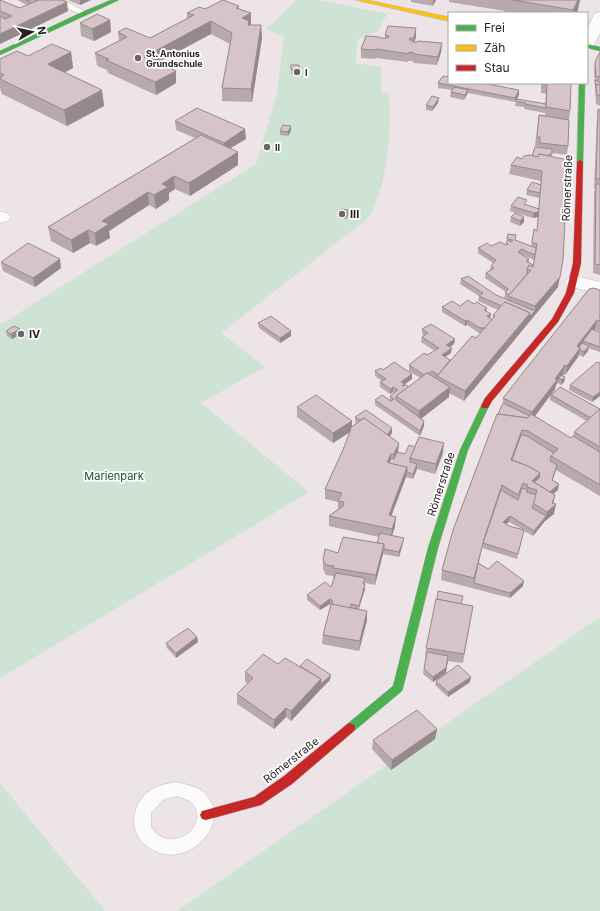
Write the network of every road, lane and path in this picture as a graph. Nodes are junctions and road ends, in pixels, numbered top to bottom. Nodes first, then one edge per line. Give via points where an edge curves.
1 (56, 0) edge
2 (116, 0) edge
3 (359, 0) edge
4 (84, 13) junction
5 (600, 16) edge
6 (448, 19) edge
7 (588, 44) edge
8 (588, 46) edge
9 (600, 49) edge
10 (0, 53) edge
11 (582, 84) edge
12 (575, 282) junction
13 (600, 288) edge
14 (206, 815) dead end

1 - 4 lane
2 - 4 street
3 - 6 street
4 - 10 street
5 - 7 street
8 - 9 street
11 - 12 street, Römerstraße
12 - 13 street
12 - 14 street, Römerstraße via 555,320 488,400 464,450 433,548 398,688 288,780 257,801

